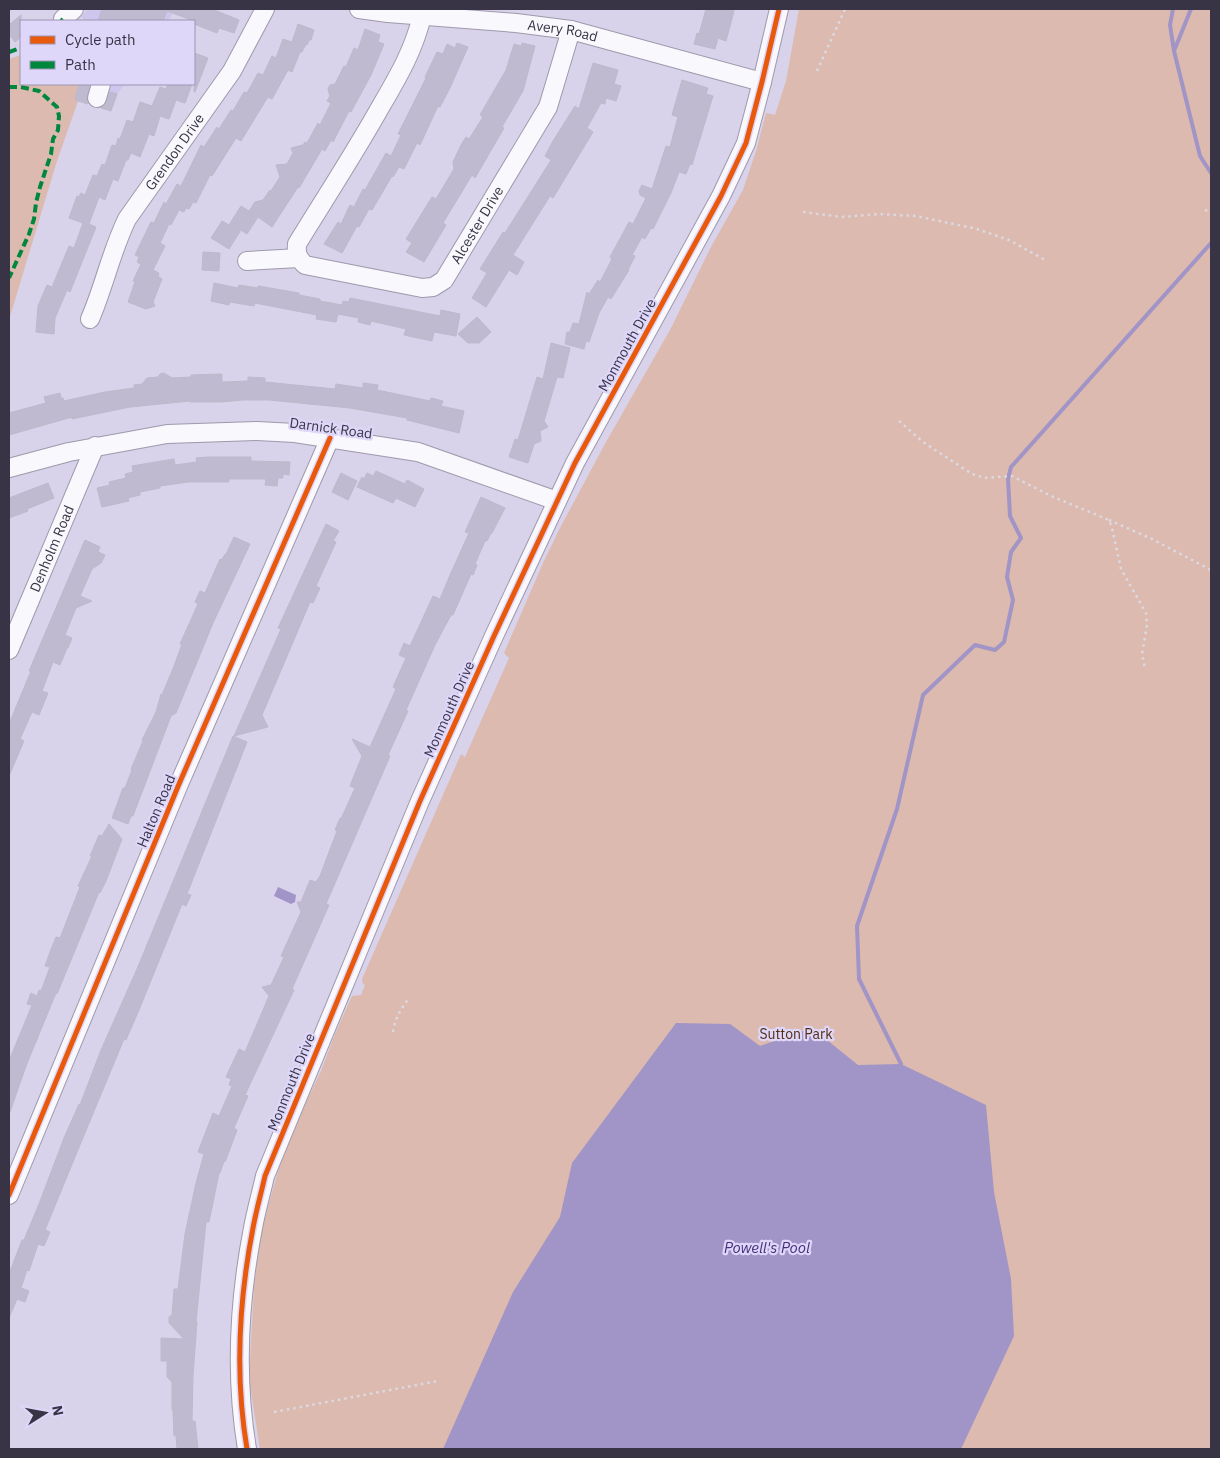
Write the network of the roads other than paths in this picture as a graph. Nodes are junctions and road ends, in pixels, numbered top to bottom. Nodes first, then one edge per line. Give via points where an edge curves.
1 (265, 9) edge
2 (359, 9) edge
3 (778, 9) edge
4 (389, 11) edge
5 (422, 16) junction
6 (570, 30) junction
7 (762, 82) junction
8 (298, 258) junction
9 (247, 261) dead end
10 (90, 319) dead end
11 (330, 438) junction
12 (94, 446) junction
13 (9, 468) edge
14 (557, 501) junction
15 (9, 650) edge
16 (9, 1195) edge
17 (247, 1449) edge

1 - 10 street, Grendon Drive via 232,71 127,220 116,241 103,305
2 - 4 street, Avery Road
3 - 7 street, Monmouth Drive
4 - 5 street, Avery Road
5 - 6 street, Avery Road
5 - 8 street via 408,59 297,244
6 - 7 street, Avery Road
6 - 8 street, Alcester Drive via 548,106 444,280 422,288 305,265
7 - 14 street, Monmouth Drive via 746,143
8 - 9 street, Alcester Drive
11 - 12 street, Darnick Road via 295,432 191,432
11 - 14 street, Darnick Road via 418,452
11 - 16 street, Halton Road via 179,784
12 - 13 street, Darnick Road
12 - 15 street, Denholm Road
14 - 17 street, Monmouth Drive via 420,801 266,1176 253,1227 241,1325 241,1385

